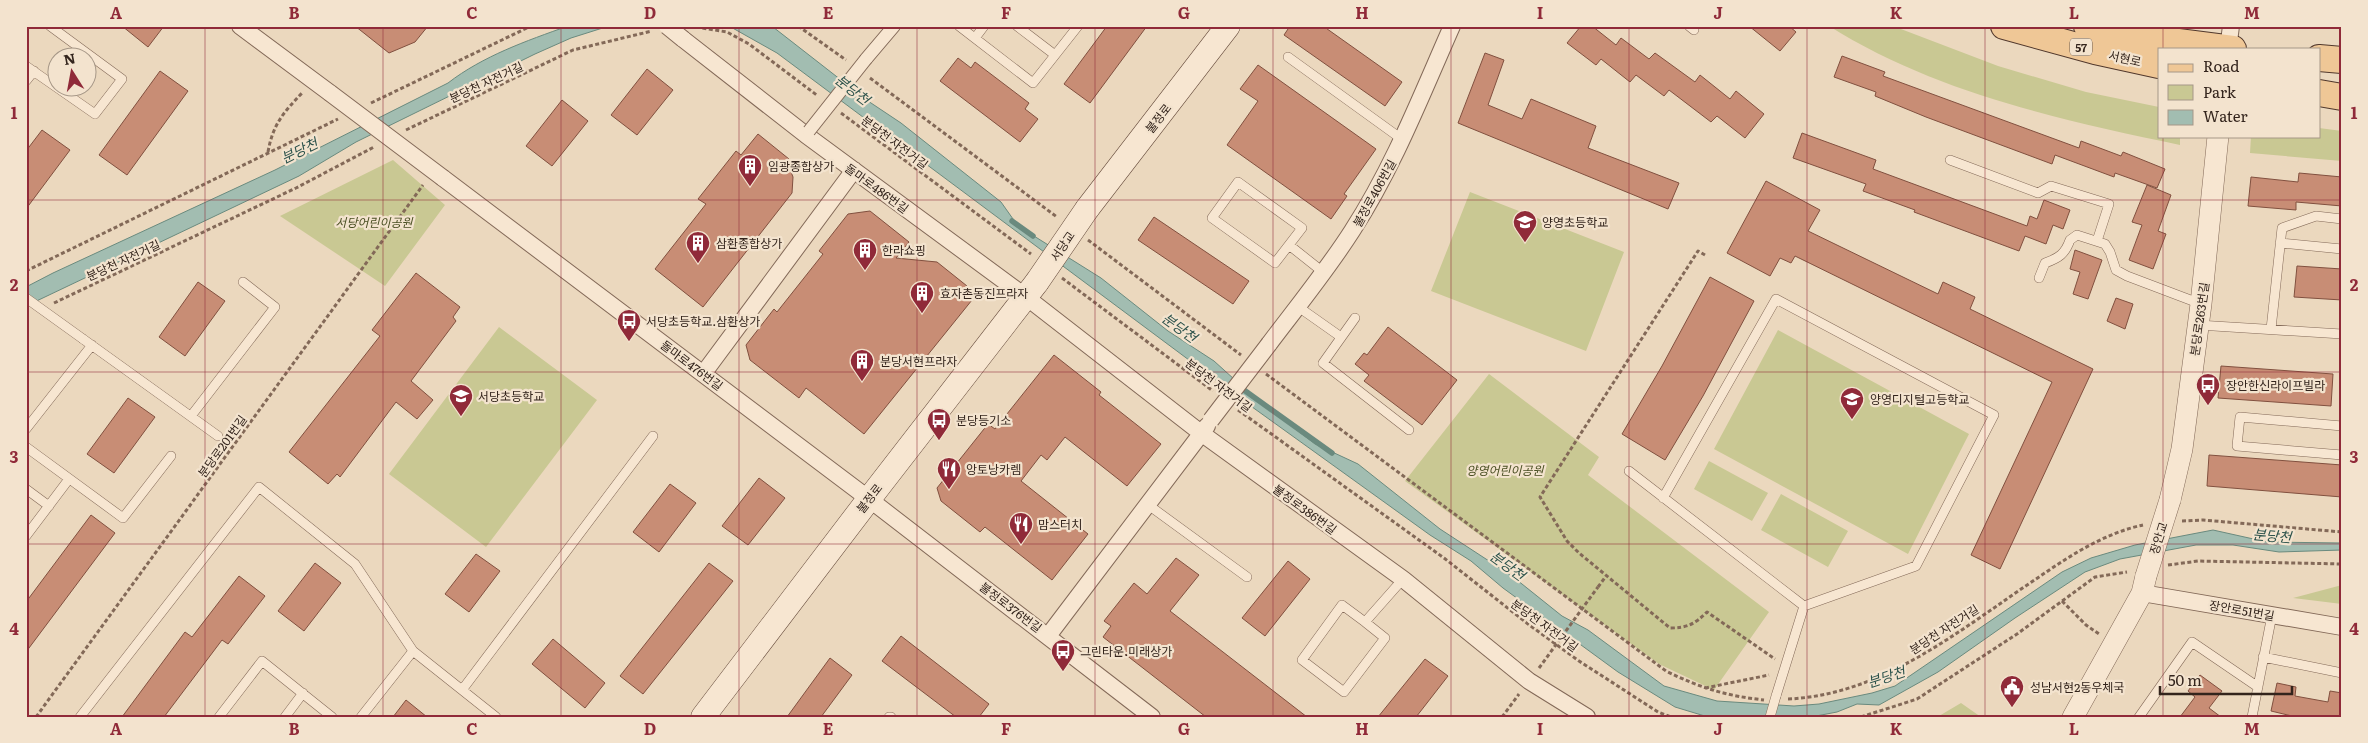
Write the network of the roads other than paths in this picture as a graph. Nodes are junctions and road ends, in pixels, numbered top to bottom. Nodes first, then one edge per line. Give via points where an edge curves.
1 (50, 26) edge
2 (240, 26) edge
3 (894, 26) edge
4 (959, 26) edge
5 (984, 26) edge
6 (1017, 26) edge
7 (1078, 26) edge
8 (1228, 26) edge
9 (1452, 26) edge
10 (2004, 26) edge
11 (2087, 26) edge
12 (2231, 26) edge
13 (662, 28) edge
14 (687, 33) edge
15 (975, 38) junction
16 (2228, 48) edge
17 (1055, 55) junction
18 (1288, 57) dead end
19 (2320, 58) edge
20 (2342, 60) edge
21 (2158, 65) edge
22 (30, 69) edge
23 (26, 82) edge
24 (2320, 93) edge
25 (2342, 96) edge
26 (808, 133) junction
27 (2218, 138) edge
28 (1403, 140) junction
29 (1950, 160) dead end
30 (854, 170) junction
31 (1087, 209) joint
32 (2342, 219) edge
33 (2096, 241) junction
34 (2280, 244) junction
35 (1289, 245) junction
36 (2342, 249) edge
37 (1323, 272) junction
38 (2039, 278) dead end
39 (1033, 279) junction
40 (243, 282) dead end
41 (26, 298) edge
42 (2201, 304) junction
43 (1298, 306) junction
44 (1355, 318) dead end
45 (2198, 325) junction
46 (2272, 329) junction
47 (2342, 334) edge
48 (1341, 337) junction
49 (92, 345) junction
50 (703, 374) junction
51 (191, 416) junction
52 (2342, 426) edge
53 (1206, 427) junction
54 (26, 429) edge
55 (1409, 430) dead end
56 (218, 436) dead end
57 (653, 436) dead end
58 (26, 447) edge
59 (2342, 455) edge
60 (171, 456) dead end
61 (1629, 471) dead end
62 (69, 479) junction
63 (26, 490) edge
64 (1663, 498) junction
65 (869, 499) junction
66 (2170, 500) joint
67 (1147, 504) junction
68 (49, 506) junction
69 (26, 536) edge
70 (1246, 577) dead end
71 (2145, 577) junction
72 (1403, 579) junction
73 (1804, 606) junction
74 (2272, 615) junction
75 (1365, 622) junction
76 (2342, 627) edge
77 (1048, 636) junction
78 (413, 651) junction
79 (2264, 657) junction
80 (2342, 673) edge
81 (2258, 687) junction
82 (462, 690) junction
83 (303, 693) junction
84 (80, 717) edge
85 (219, 717) edge
86 (285, 717) edge
87 (332, 717) edge
88 (361, 717) edge
89 (496, 717) edge
90 (703, 717) edge
91 (1152, 717) edge
92 (1587, 717) edge
93 (1770, 717) edge
94 (2073, 717) edge
95 (2139, 717) edge
96 (2252, 717) edge

1 - 22 lane via 122,79 95,114
2 - 50 street, 돌마로476번길, bridge
3 - 26 street, bridge
4 - 15 lane
5 - 15 lane
6 - 17 lane
7 - 17 lane
8 - 31 main road, 불정로
9 - 28 street, 불정로406번길
10 - 21 main road, 서현로 / 57
11 - 16 main road, 서현로 / 57 via 2123,35
12 - 16 street
13 - 14 street, 돌마로486번길, bridge
14 - 26 street, 돌마로486번길
15 - 17 lane via 1033,83
18 - 28 lane
19 - 20 main road
22 - 23 lane
24 - 25 main road
26 - 30 street, 돌마로486번길
27 - 42 street, 분당로263번길
28 - 37 street, 불정로406번길 via 1352,231
29 - 33 lane via 2038,193 2051,186 2109,204
30 - 39 street, 돌마로486번길
30 - 50 street
31 - 39 main road, 서당교, bridge
32 - 34 lane via 2316,216 2282,228
33 - 38 lane via 2077,235 2070,240 2066,252 2045,262
33 - 42 lane via 2105,244 2116,270
34 - 36 lane
34 - 46 lane
35 - 35 lane via 1302,228 1238,182 1212,218 1275,263
35 - 37 lane
37 - 43 street, 불정로406번길
39 - 53 street, 불정로386번길
39 - 65 main road, 불정로
40 - 51 lane via 275,307
41 - 49 lane, bridge
42 - 45 street, 분당로263번길
43 - 48 lane
43 - 53 street, 불정로406번길, bridge
44 - 48 lane
45 - 46 lane
45 - 66 street, 분당로263번길 via 2182,449
46 - 47 lane
48 - 55 lane via 1323,363
49 - 51 lane
49 - 54 lane
50 - 65 street, 돌마로476번길
51 - 56 lane
52 - 59 lane via 2240,417 2237,446
53 - 67 street, 불정로406번길
53 - 72 street, 불정로386번길
57 - 82 lane
58 - 62 lane
60 - 62 lane via 123,518
61 - 64 lane
62 - 68 lane
63 - 68 lane
64 - 73 lane
64 - 73 lane via 1776,299 1994,416 1916,566
65 - 77 street, 불정로376번길
65 - 90 main road, 불정로
66 - 71 street, 장안교, bridge
67 - 70 lane
67 - 77 street, 불정로406번길
68 - 69 lane
71 - 74 street, 장안로51번길
71 - 94 street
72 - 75 lane
72 - 92 street, 불정로386번길 via 1529,681
73 - 93 lane, bridge
74 - 76 street, 장안로51번길
74 - 79 lane
75 - 75 lane via 1342,605 1302,660 1344,692 1385,638
77 - 91 street, 불정로376번길
78 - 82 lane
78 - 84 lane via 354,564 259,487
78 - 88 lane
79 - 80 lane
79 - 81 lane
81 - 95 lane via 2192,642
81 - 96 lane
82 - 89 lane
83 - 85 lane via 262,661
83 - 86 lane
83 - 87 lane

